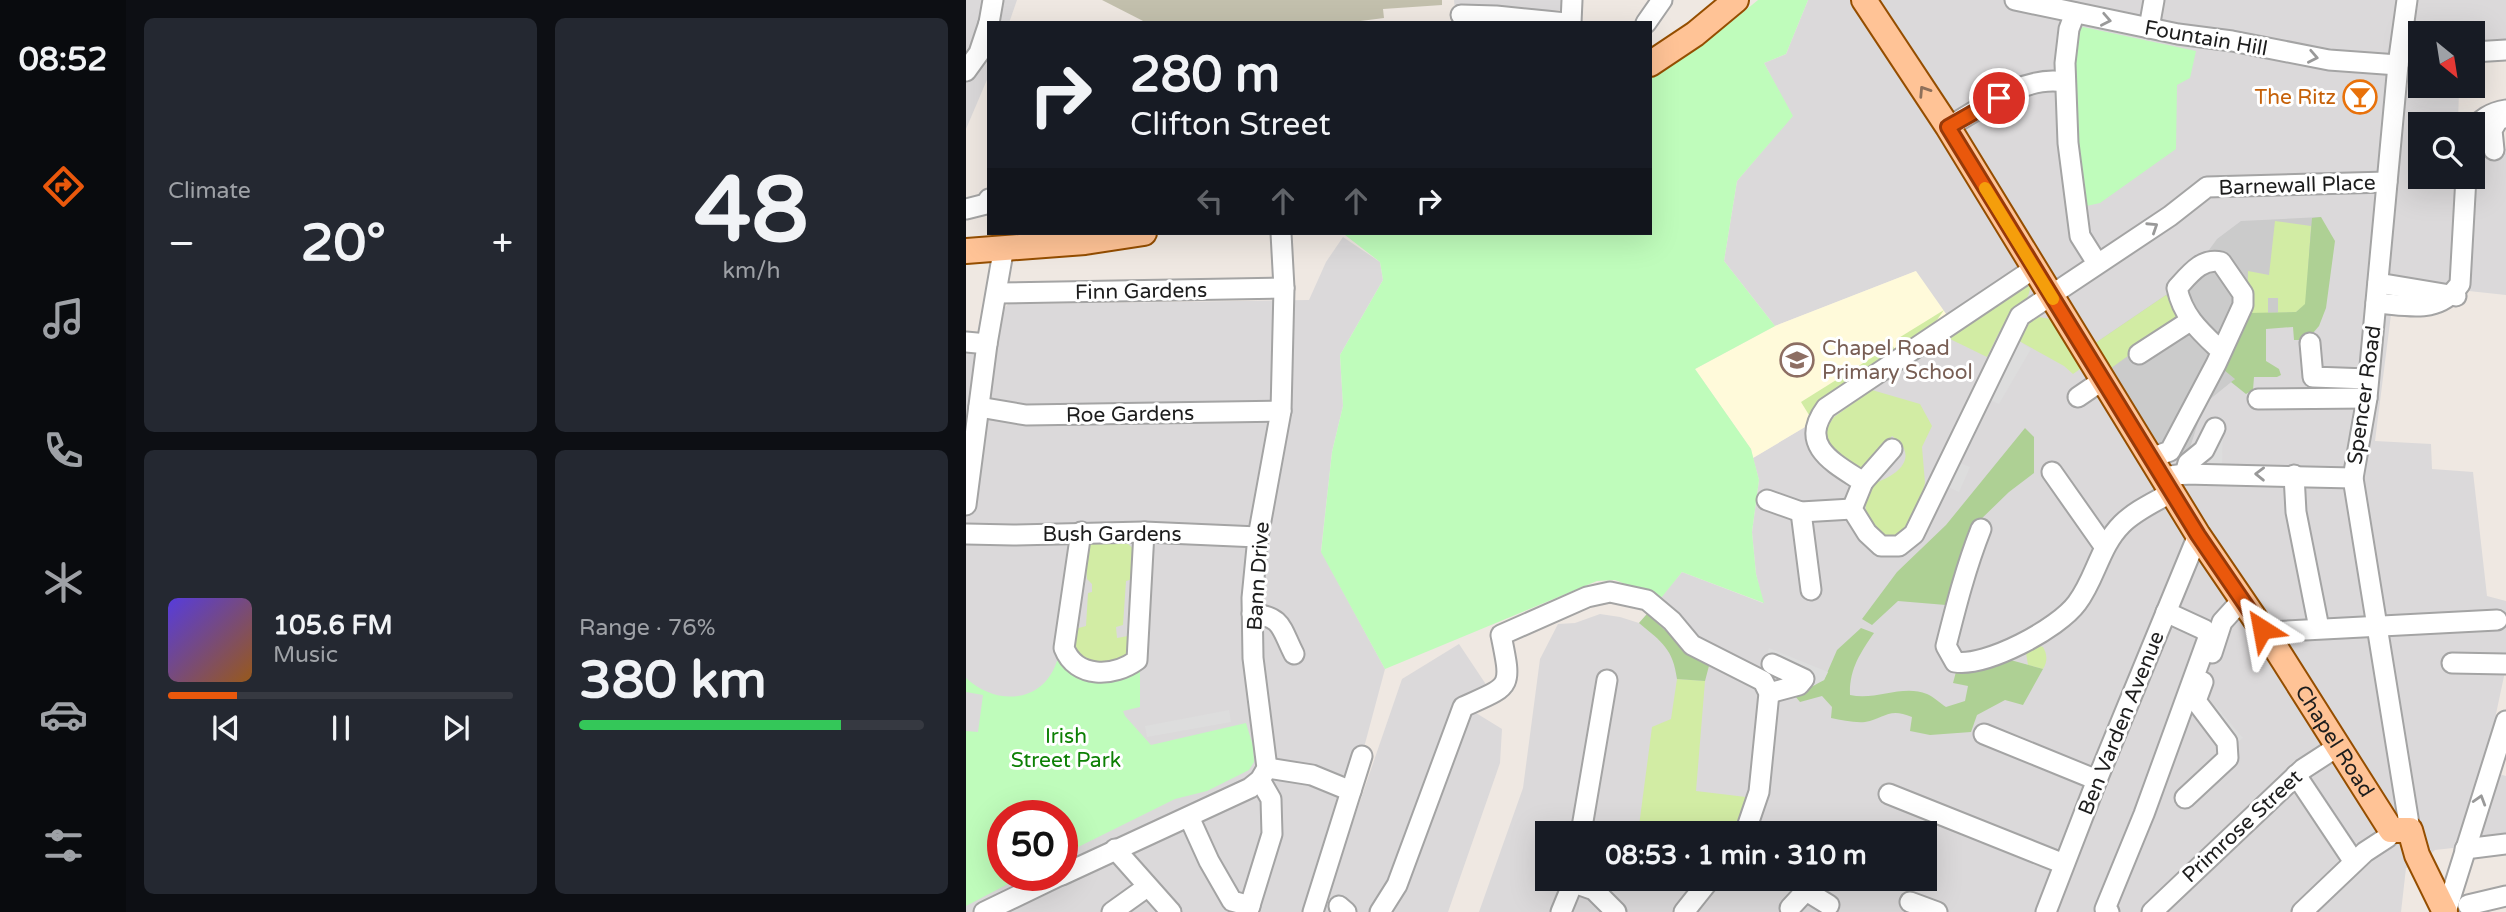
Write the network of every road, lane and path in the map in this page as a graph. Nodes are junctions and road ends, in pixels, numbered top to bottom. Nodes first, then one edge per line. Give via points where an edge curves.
1 (993, 0) edge
2 (1572, 0) edge
3 (1662, 0) edge
4 (1736, 0) edge
5 (1864, 0) edge
6 (2015, 0) edge
7 (2154, 0) edge
8 (2407, 0) edge
9 (1496, 8) edge
10 (2074, 13) junction
11 (1461, 15) dead end
12 (989, 21) edge
13 (1558, 21) edge
14 (1568, 21) edge
15 (1647, 21) edge
16 (2149, 28) junction
17 (987, 29) edge
18 (2506, 50) edge
19 (2485, 51) edge
20 (1652, 63) edge
21 (2398, 65) junction
22 (966, 71) edge
23 (2064, 82) junction
24 (2506, 110) edge
25 (2506, 117) edge
26 (2485, 118) edge
27 (1948, 127) junction
28 (2494, 150) dead end
29 (2387, 182) junction
30 (2465, 189) edge
31 (987, 202) edge
32 (966, 209) edge
33 (1114, 235) edge
34 (1281, 235) edge
35 (1085, 237) edge
36 (1002, 249) junction
37 (966, 251) edge
38 (2097, 263) junction
39 (2035, 268) junction
40 (1284, 288) junction
41 (997, 293) junction
42 (2377, 293) junction
43 (2050, 295) junction
44 (2190, 321) junction
45 (966, 342) edge
46 (2310, 343) dead end
47 (987, 344) junction
48 (2221, 351) junction
49 (2138, 354) dead end
50 (2103, 380) junction
51 (2368, 388) junction
52 (2078, 397) dead end
53 (2258, 399) dead end
54 (979, 407) junction
55 (1281, 411) junction
56 (2215, 428) dead end
57 (1892, 449) dead end
58 (2052, 472) dead end
59 (2168, 475) junction
60 (2294, 475) junction
61 (2353, 478) junction
62 (1863, 482) junction
63 (1767, 500) dead end
64 (966, 505) edge
65 (1852, 509) junction
66 (1801, 512) junction
67 (1981, 529) dead end
68 (1081, 532) junction
69 (1144, 532) junction
70 (966, 534) edge
71 (2198, 535) junction
72 (1258, 537) junction
73 (2104, 546) junction
74 (1811, 590) dead end
75 (2242, 600) junction
76 (2166, 612) junction
77 (1252, 614) junction
78 (2497, 620) dead end
79 (2378, 625) junction
80 (2319, 628) junction
81 (2269, 632) junction
82 (1294, 654) dead end
83 (2452, 663) dead end
84 (1772, 664) dead end
85 (2506, 664) edge
86 (1606, 680) dead end
87 (1769, 693) junction
88 (2506, 720) edge
89 (1984, 734) dead end
90 (2337, 747) junction
91 (1362, 756) dead end
92 (1263, 774) junction
93 (2296, 775) junction
94 (2097, 780) junction
95 (1351, 791) junction
96 (1889, 794) dead end
97 (2185, 799) dead end
98 (1189, 817) junction
99 (1583, 821) edge
100 (1749, 821) edge
101 (2400, 830) junction
102 (2506, 844) edge
103 (1115, 849) junction
104 (2462, 858) junction
105 (2354, 862) junction
106 (2420, 863) junction
107 (2064, 864) junction
108 (1078, 867) edge
109 (1147, 887) junction
110 (1028, 891) edge
111 (1570, 891) edge
112 (1595, 891) edge
113 (1700, 891) edge
114 (1802, 891) edge
115 (1810, 891) edge
116 (2506, 896) edge
117 (1910, 902) dead end
118 (1829, 905) dead end
119 (1790, 908) dead end
120 (1249, 909) edge
121 (2453, 910) edge
122 (984, 912) edge
123 (1112, 912) edge
124 (1171, 912) edge
125 (1313, 912) edge
126 (1380, 912) edge
127 (1561, 912) edge
128 (1616, 912) edge
129 (1684, 912) edge
130 (1937, 912) edge
131 (2046, 912) edge
132 (2109, 912) edge
133 (2152, 912) edge
134 (2302, 912) edge

1 - 12 street
2 - 14 street
3 - 15 street
4 - 20 main road
27 -> 5 main road, Chapel Road
6 - 10 street, Fountain Hill
7 - 16 street
8 - 21 street, Spencer Road
9 - 11 street
9 - 13 street
10 -> 16 street, Fountain Hill
10 - 23 street
16 -> 21 street, Fountain Hill via 2329,60
17 - 22 street via 979,53
18 - 19 street
21 - 29 street, Spencer Road
23 - 27 street via 2035,82
23 - 38 street via 2080,236
24 - 26 street
25 - 28 street via 2491,130
27 - 39 main road, Chapel Road
38 -> 29 street, Barnewall Place via 2207,187
29 - 42 street, Spencer Road
30 - 42 street via 2460,284 2451,297 2430,307
31 - 32 street
33 - 35 main road
34 - 40 street, Bann Drive
35 - 36 main road
36 - 37 main road
36 - 41 street
38 - 43 street
39 - 43 main road, Chapel Road
39 - 62 street via 1826,408 1816,421 1814,434 1823,453
40 - 41 street, Finn Gardens
40 - 55 street, Bann Drive
41 - 47 street
42 - 51 street, Spencer Road
43 - 50 main road, Chapel Road
43 - 65 street via 2020,316 1914,534 1899,546 1881,546
44 - 48 street
44 - 48 street via 2177,288 2203,263 2221,262 2244,294
44 - 49 street
45 - 47 street
46 - 51 street via 2312,377
47 - 54 street
48 - 59 street via 2170,451
50 - 52 street
50 - 59 main road, Chapel Road
51 - 53 street
51 - 61 street, Spencer Road
54 - 55 street, Roe Gardens via 1026,415
54 - 64 street
55 - 72 street, Bann Drive
56 - 59 street via 2204,450
57 - 62 street
58 - 73 street
60 -> 59 street
59 - 71 main road, Chapel Road
59 - 73 street
60 - 61 street
60 - 80 street via 2296,512
61 - 79 street, Spencer Road
62 - 65 street
63 - 66 street
65 - 66 street
66 - 74 street
67 - 73 street via 1947,646 1955,662 1966,664 2012,648 2064,616 2077,604
68 - 69 street, Bush Gardens
68 - 69 street via 1064,648 1067,657 1086,671 1128,667 1137,660
68 - 70 street, Bush Gardens
69 - 72 street, Bush Gardens
71 - 75 main road, Chapel Road
71 - 76 street, Ben Varden Avenue
72 - 77 street, Bann Drive
75 - 81 main road, Chapel Road
75 - 97 street via 2222,622 2196,701 2227,742 2228,758
76 - 94 street, Ben Varden Avenue
76 - 132 street via 2205,630 2208,638 2105,909
77 - 82 street via 1276,619
77 - 92 street, Bann Drive
78 - 79 street
79 - 80 street
79 - 101 street, Spencer Road
80 - 81 street
81 - 90 main road, Chapel Road
83 - 85 street
84 - 87 street via 1804,679 1799,685
86 - 99 street
87 - 100 street via 1759,792
87 - 126 street via 1763,681 1692,645 1647,600 1610,592 1587,597 1501,635 1509,674 1500,691 1463,707 1397,885
104 -> 88 street
89 - 94 street
90 - 93 street, Primrose Street
90 - 101 main road, Chapel Road
91 - 95 street
92 - 95 street via 1312,775
92 - 98 street via 1250,788
92 - 120 street, Bann Drive via 1271,799 1272,834
93 - 105 street
93 - 133 street, Primrose Street
94 - 107 street, Ben Varden Avenue
95 - 125 street
96 - 107 street
98 - 103 street
98 - 120 street via 1232,901
101 - 105 street
101 - 106 main road, Chapel Road
102 - 104 street
103 - 108 street
103 - 109 street
104 - 106 street via 2439,870
104 - 121 street
105 - 134 street
106 - 121 main road, Chapel Road
107 - 131 street, Ben Varden Avenue
109 - 123 street
109 - 124 street
110 - 122 street
111 - 127 street
112 - 128 street
113 - 129 street
114 - 119 street
115 - 118 street
116 - 121 street
117 - 130 street

